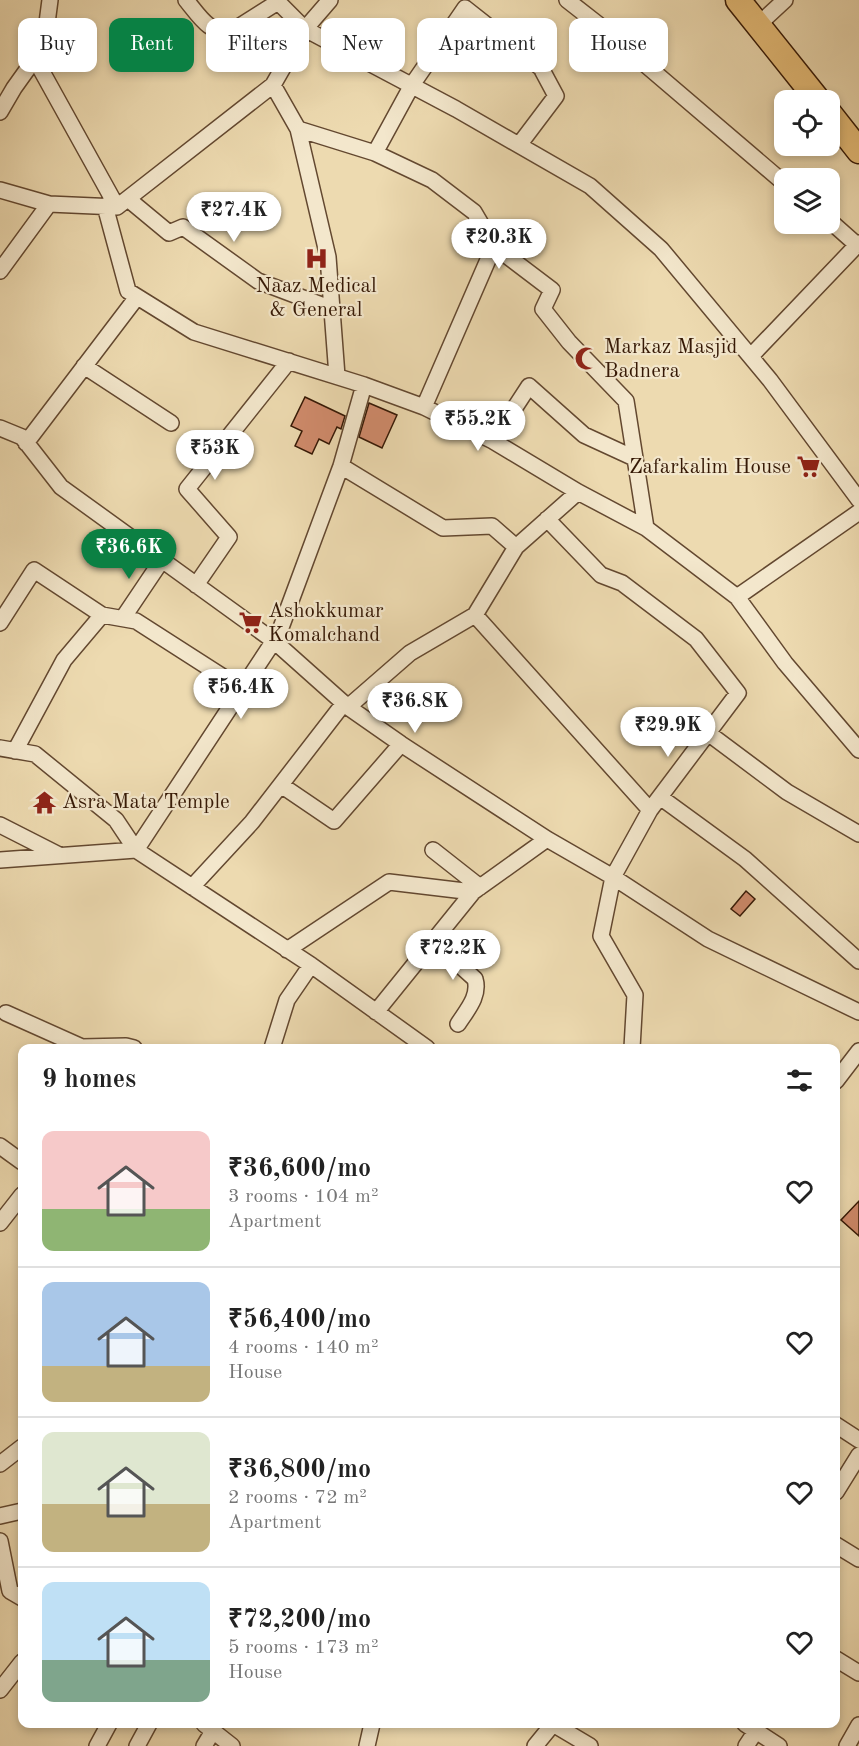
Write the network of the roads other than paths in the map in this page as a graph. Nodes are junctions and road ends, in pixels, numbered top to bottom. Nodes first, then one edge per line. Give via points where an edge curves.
1 (50, 0) edge
2 (186, 0) edge
3 (330, 0) edge
4 (567, 0) edge
5 (738, 0) edge
6 (785, 0) edge
7 (277, 1) edge
8 (48, 18) edge
9 (293, 18) edge
10 (309, 23) edge
11 (758, 25) junction
12 (309, 32) edge
13 (21, 72) edge
14 (42, 72) edge
15 (280, 72) edge
16 (7, 85) edge
17 (273, 85) junction
18 (412, 86) junction
19 (811, 90) edge
20 (0, 112) edge
21 (840, 127) edge
22 (298, 129) junction
23 (519, 145) junction
24 (859, 151) edge
25 (375, 153) junction
26 (774, 174) edge
27 (0, 190) edge
28 (50, 204) junction
29 (117, 204) junction
30 (840, 229) edge
31 (858, 244) edge
32 (494, 246) junction
33 (0, 271) edge
34 (137, 297) junction
35 (332, 309) junction
36 (751, 356) junction
37 (289, 361) junction
38 (84, 366) junction
39 (337, 376) junction
40 (364, 385) junction
41 (424, 407) junction
42 (171, 423) dead end
43 (0, 428) edge
44 (492, 441) junction
45 (26, 443) junction
46 (634, 458) junction
47 (341, 466) junction
48 (578, 492) junction
49 (859, 500) edge
50 (859, 512) edge
51 (547, 519) junction
52 (646, 528) junction
53 (516, 547) junction
54 (162, 560) junction
55 (196, 585) junction
56 (737, 597) junction
57 (102, 615) junction
58 (475, 615) junction
59 (123, 618) junction
60 (0, 622) edge
61 (274, 640) junction
62 (242, 689) junction
63 (346, 705) junction
64 (708, 733) junction
65 (401, 744) junction
66 (7, 749) edge
67 (859, 750) edge
68 (281, 785) junction
69 (660, 796) junction
70 (650, 810) junction
71 (0, 825) edge
72 (859, 834) edge
73 (547, 839) junction
74 (136, 850) junction
75 (433, 850) dead end
76 (61, 856) junction
77 (0, 860) edge
78 (613, 878) junction
79 (192, 887) junction
80 (476, 890) junction
81 (433, 941) junction
82 (287, 950) junction
83 (859, 961) edge
84 (311, 965) junction
85 (376, 1012) junction
86 (859, 1012) edge
87 (6, 1013) dead end
88 (458, 1024) dead end
89 (75, 1044) edge
90 (273, 1044) edge
91 (421, 1044) edge
92 (632, 1044) edge
93 (859, 1051) edge
94 (840, 1076) edge
95 (0, 1146) edge
96 (18, 1159) edge
97 (18, 1200) edge
98 (0, 1223) edge
99 (840, 1428) edge
100 (859, 1440) edge
101 (18, 1450) edge
102 (859, 1455) edge
103 (0, 1464) edge
104 (840, 1486) edge
105 (18, 1512) edge
106 (0, 1516) edge
107 (0, 1540) edge
108 (840, 1547) edge
109 (859, 1559) edge
110 (18, 1596) edge
111 (840, 1661) edge
112 (18, 1667) edge
113 (859, 1673) edge
114 (0, 1690) edge
115 (859, 1725) edge
116 (107, 1728) edge
117 (148, 1728) edge
118 (209, 1728) edge
119 (210, 1728) edge
120 (371, 1728) edge
121 (550, 1728) edge
122 (560, 1728) edge
123 (750, 1728) edge
124 (752, 1728) edge
125 (97, 1746) edge
126 (137, 1746) edge
127 (204, 1746) edge
128 (232, 1746) edge
129 (367, 1746) edge
130 (535, 1746) edge
131 (590, 1746) edge
132 (746, 1746) edge
133 (779, 1746) edge
134 (847, 1746) edge

1 - 8 street
2 - 7 street via 208,25 226,33
3 - 10 street
4 - 26 street
5 - 11 highway
6 - 11 street
7 - 9 street
11 - 19 highway
12 - 18 street
13 - 16 street
14 - 29 street
15 - 17 street
16 - 20 street
17 - 22 street
17 - 29 street
18 - 23 street
18 - 23 street via 465,8 540,68 556,96
18 - 25 street
21 - 24 highway
22 - 25 street
22 - 35 street via 328,258
23 - 36 street via 590,186 662,249
25 - 32 street via 432,180 474,212
27 - 28 street
28 - 29 street
28 - 33 street
29 - 34 street via 128,291
29 - 35 street via 169,232 183,227 258,280
30 - 31 street
31 - 36 street
32 - 41 street
32 - 46 street via 552,290 543,309 569,342 627,401
34 - 37 street via 194,332
34 - 38 street
35 - 39 street
36 - 49 street
37 - 39 street
37 - 55 street via 188,489 229,537
38 - 42 street
38 - 45 street
39 - 40 street
40 - 41 street
40 - 47 street
41 - 44 street
43 - 45 street via 22,437
44 - 46 street via 529,386 584,435
44 - 48 street
45 - 54 street via 61,487
46 - 52 street
47 - 53 street via 443,528 492,526
47 - 61 street
48 - 51 street
48 - 52 street
50 - 56 street
51 - 53 street
51 - 64 street via 601,575 621,583 696,639 738,693
52 - 56 street
53 - 58 street
54 - 55 street
54 - 59 street
55 - 61 street
56 - 67 street via 784,663
57 - 59 street
57 - 60 street via 34,570
57 - 66 street via 64,660
58 - 63 street via 410,653
58 - 70 street
59 - 62 street via 136,621
61 - 62 street
61 - 63 street
62 - 74 street
63 - 65 street
63 - 68 street
64 - 69 street
64 - 72 street via 787,792
65 - 68 street via 334,821
65 - 73 street
66 - 74 street via 35,754 116,820
68 - 79 street
69 - 70 street
69 - 83 street via 745,859
70 - 78 street
71 - 76 street
73 - 78 street
73 - 80 street
74 - 76 street
74 - 79 street
75 - 80 street
76 - 77 street
78 - 86 street via 708,939
78 - 92 street via 602,936 635,995
79 - 82 street
80 - 81 street
80 - 82 street via 389,882
81 - 85 street
81 - 88 street via 475,979 476,996
82 - 84 street
84 - 85 street
84 - 90 street via 287,1000
85 - 91 street
87 - 89 street
93 - 94 street
95 - 96 street
97 - 98 street
99 - 100 street
101 - 103 street
102 - 104 street
105 - 106 street
107 - 110 street via 10,1591
108 - 109 street
111 - 113 street
112 - 114 street
115 - 134 street
116 - 125 street
117 - 126 street
118 - 127 street
119 - 128 street
120 - 129 street
121 - 130 street
122 - 131 street
123 - 132 street
124 - 133 street

